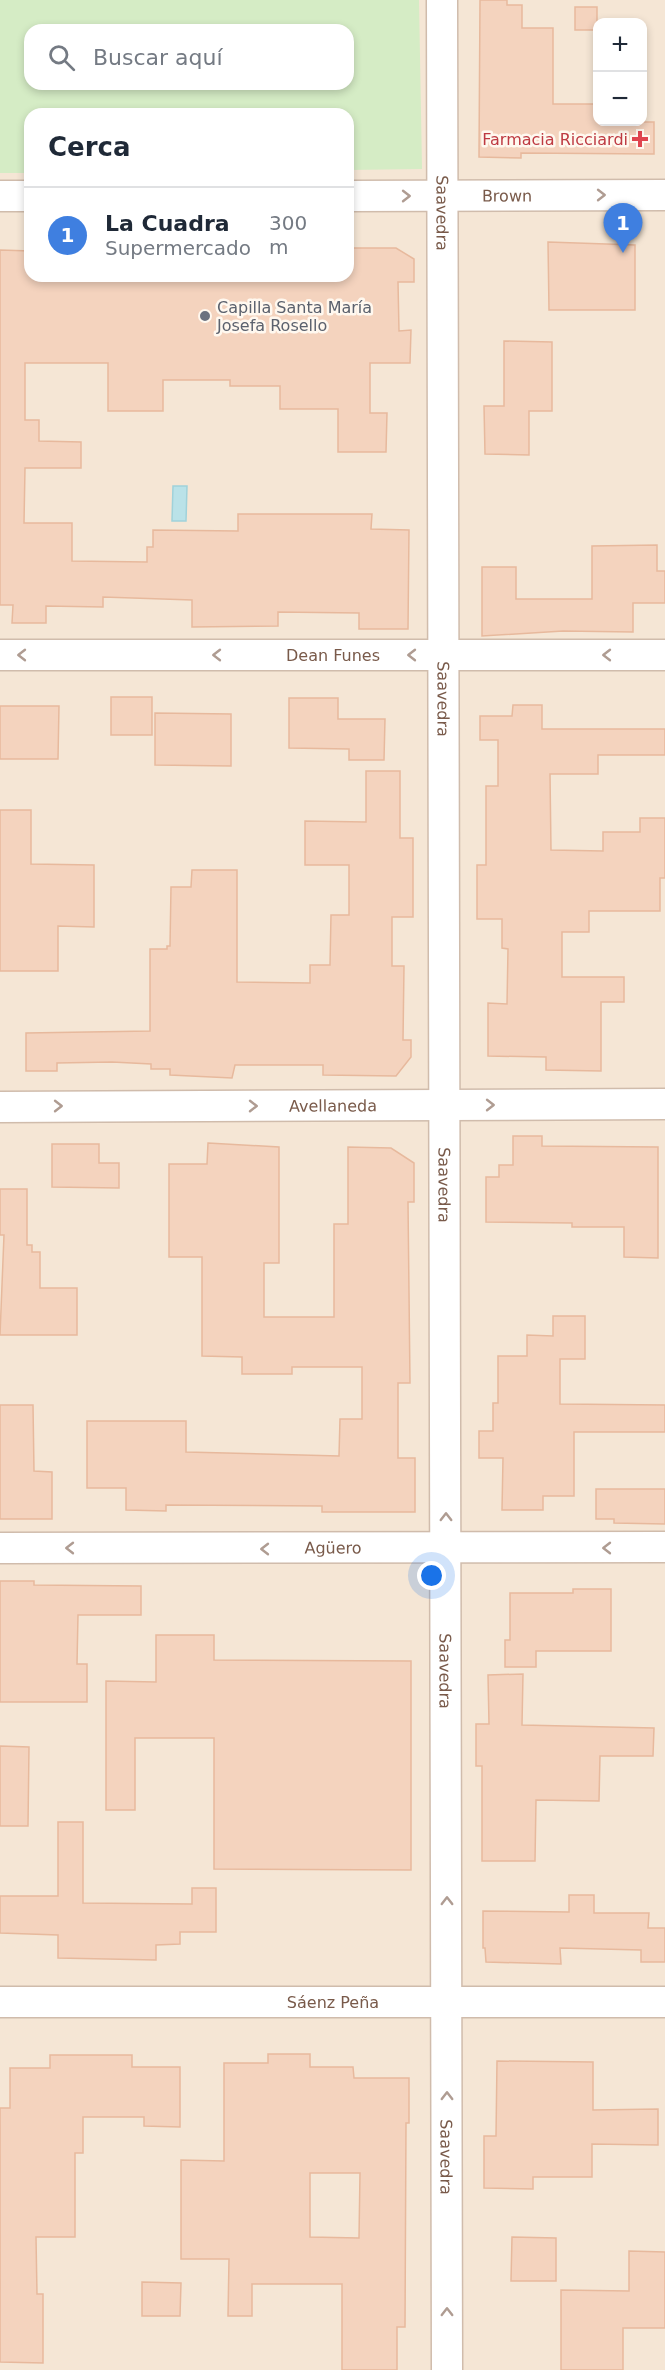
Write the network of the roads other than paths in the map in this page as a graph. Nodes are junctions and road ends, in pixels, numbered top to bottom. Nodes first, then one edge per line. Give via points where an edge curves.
1 (442, 0) edge
2 (665, 195) edge
3 (0, 196) edge
4 (24, 196) edge
5 (354, 196) edge
6 (444, 196) junction
7 (0, 655) edge
8 (445, 655) junction
9 (665, 655) edge
10 (665, 1104) edge
11 (445, 1105) junction
12 (0, 1107) edge
13 (0, 1548) edge
14 (665, 1548) edge
15 (446, 1549) junction
16 (0, 2002) edge
17 (447, 2002) junction
18 (665, 2002) edge
19 (447, 2370) edge

1 - 6 street, Saavedra
6 -> 2 street, Brown
3 - 4 street
5 -> 6 street, Brown
6 - 8 street, Saavedra
8 -> 7 street, Dean Funes
9 -> 8 street, Dean Funes
8 - 11 street, Saavedra
11 -> 10 street, Avellaneda
12 -> 11 street, Avellaneda
15 -> 11 street, Saavedra
15 -> 13 street, Agüero
14 -> 15 street, Agüero
17 -> 15 street, Saavedra
16 - 17 street, Sáenz Peña
17 - 18 street, Sáenz Peña
19 -> 17 street, Saavedra

